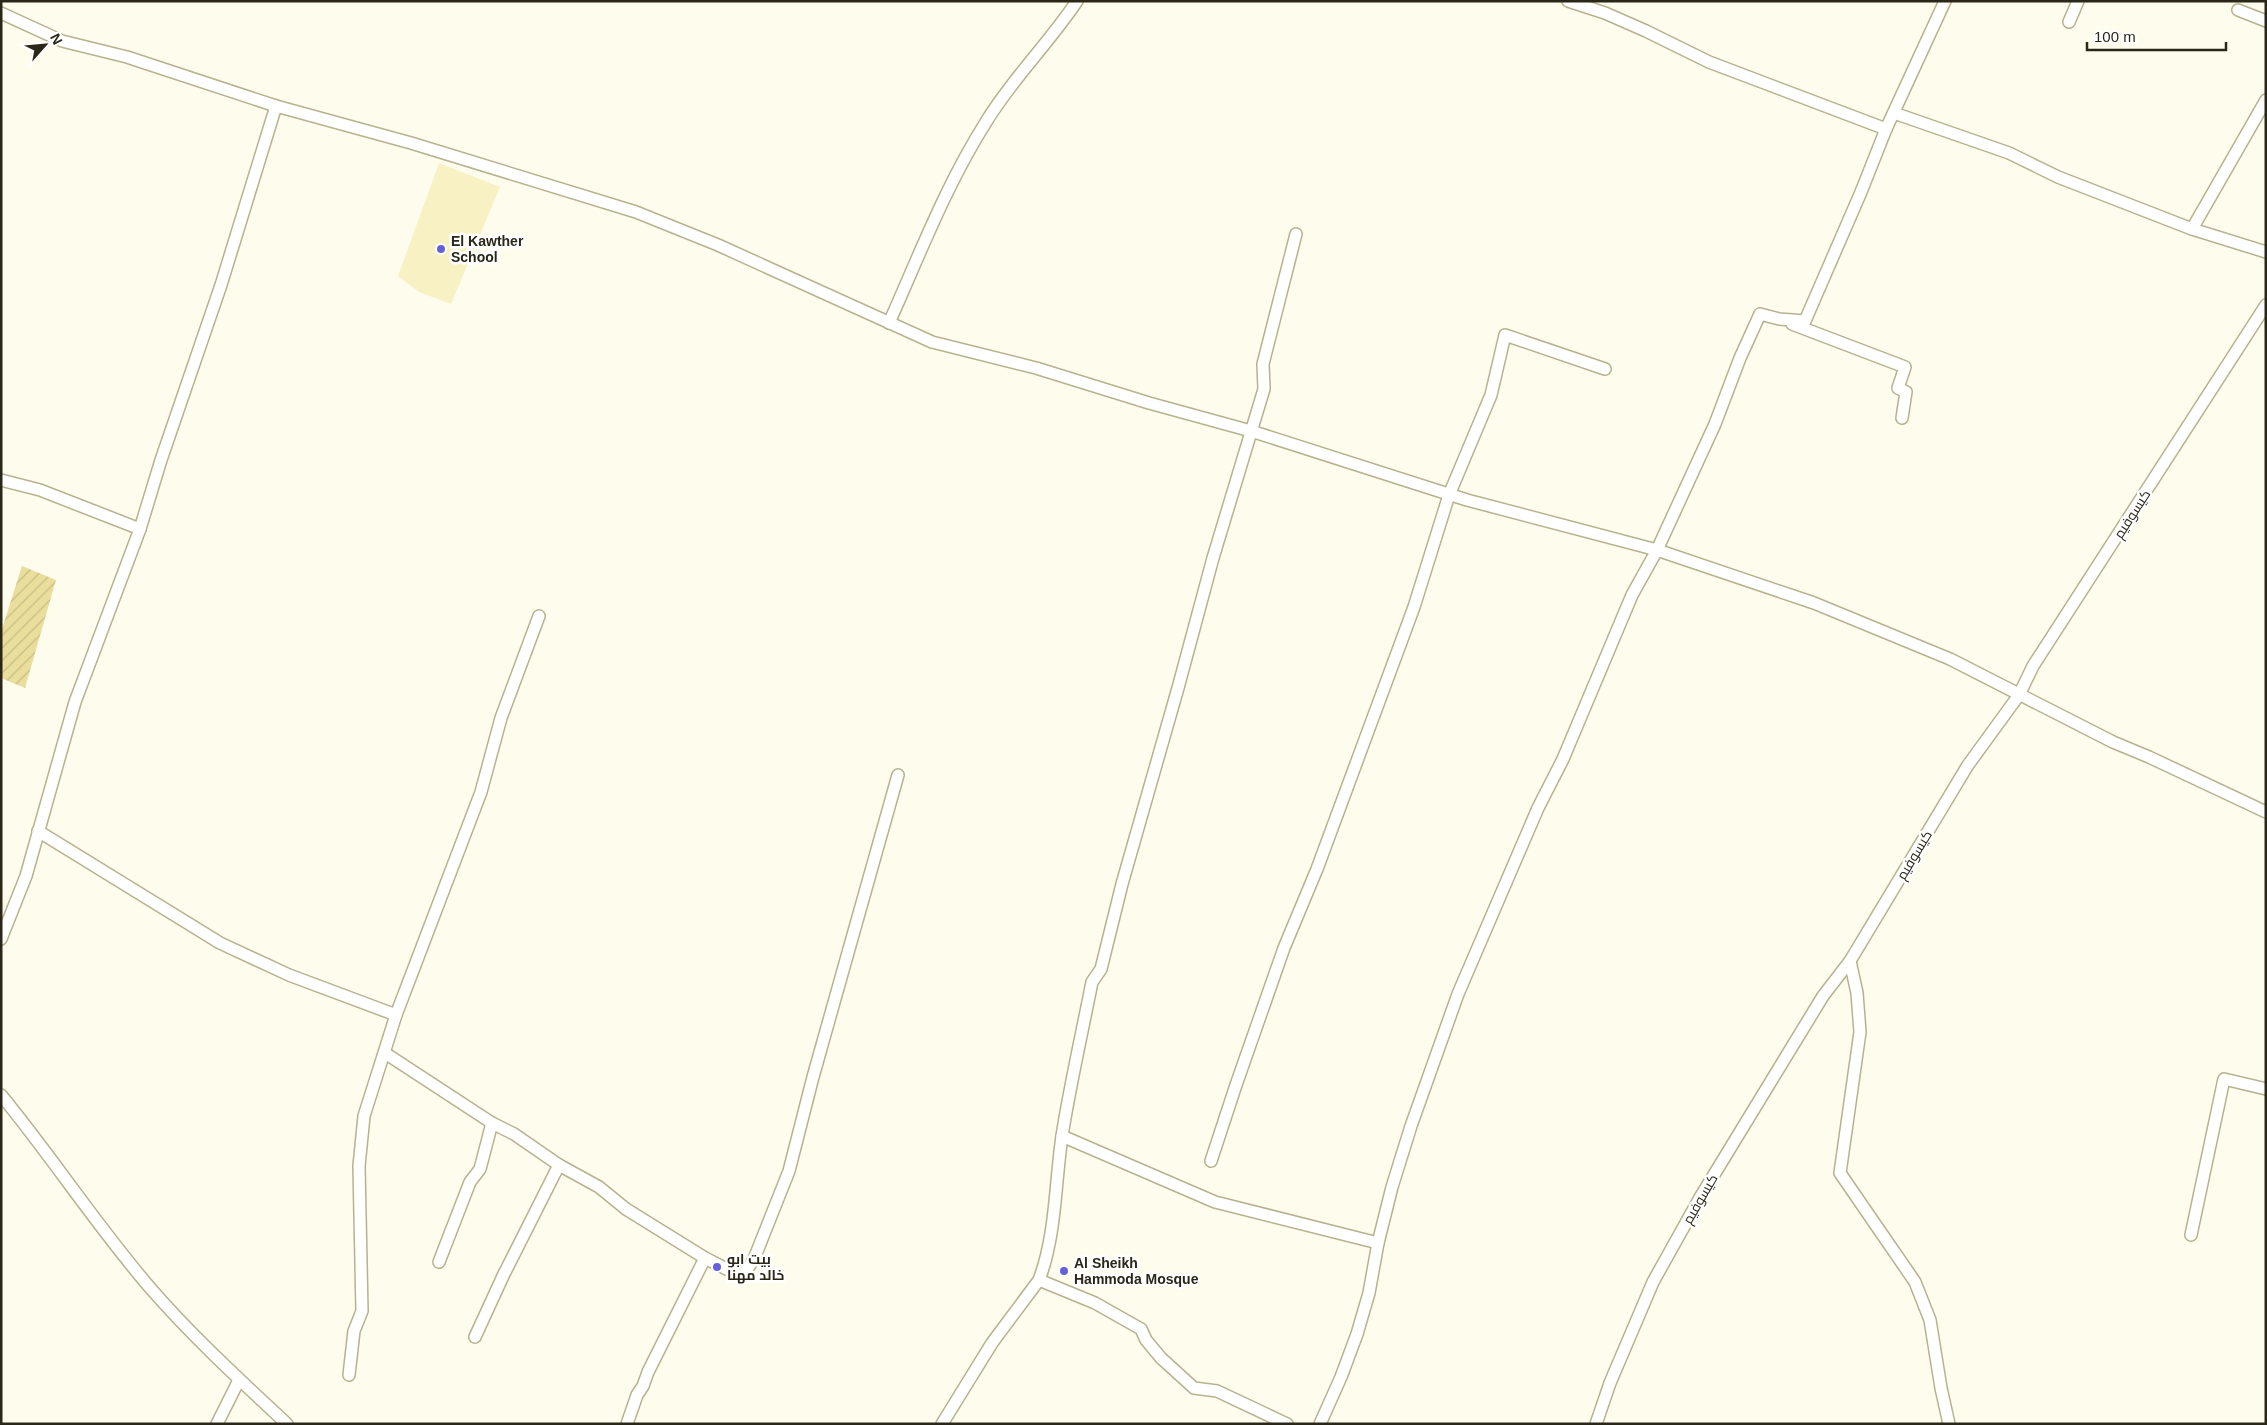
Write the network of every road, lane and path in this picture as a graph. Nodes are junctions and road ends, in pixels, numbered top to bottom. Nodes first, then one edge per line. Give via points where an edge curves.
1 (1077, 1) edge
2 (1568, 1) edge
3 (1945, 1) edge
4 (2078, 1) edge
5 (2238, 10) dead end
6 (1, 12) edge
7 (2266, 21) edge
8 (2069, 22) dead end
9 (2266, 100) edge
10 (276, 106) junction
11 (1894, 113) junction
12 (1886, 129) junction
13 (2192, 229) junction
14 (1296, 234) dead end
15 (2266, 252) edge
16 (2266, 305) edge
17 (1779, 318) junction
18 (889, 323) junction
19 (1605, 369) dead end
20 (1902, 418) dead end
21 (1251, 431) junction
22 (1, 480) edge
23 (1449, 495) junction
24 (140, 530) junction
25 (1657, 550) junction
26 (538, 616) dead end
27 (2019, 695) junction
28 (898, 775) dead end
29 (2266, 812) edge
30 (38, 831) junction
31 (1, 939) edge
32 (1850, 961) junction
33 (396, 1015) junction
34 (385, 1053) junction
35 (2266, 1089) edge
36 (1, 1094) edge
37 (492, 1122) junction
38 (1062, 1136) junction
39 (1211, 1161) dead end
40 (559, 1165) junction
41 (2191, 1235) dead end
42 (1378, 1243) junction
43 (705, 1258) junction
44 (439, 1262) dead end
45 (1039, 1280) junction
46 (475, 1337) dead end
47 (349, 1375) dead end
48 (239, 1380) junction
49 (218, 1424) edge
50 (287, 1424) edge
51 (626, 1424) edge
52 (942, 1424) edge
53 (1287, 1424) edge
54 (1320, 1424) edge
55 (1596, 1424) edge
56 (1949, 1424) edge

1 - 18 street via 977,136 939,210
2 - 12 street via 1605,13 1709,62
3 - 11 street
4 - 8 street
5 - 7 street
6 - 10 street via 62,41 127,57
9 - 13 street
10 - 18 street via 411,142 636,212 727,249
10 - 24 street
11 - 12 street
11 - 13 street via 2009,153 2058,177
12 - 17 street via 1805,321
13 - 15 street
14 - 21 street via 1263,364 1264,389
16 - 27 street, كيسوفيم via 2033,666
17 - 20 street via 1905,367 1898,388 1906,392
17 - 25 street via 1760,314 1716,424
18 - 21 street via 932,342 1036,368
19 - 23 street via 1505,334 1491,395
21 - 23 street
21 - 38 street via 1122,884 1101,969 1092,982
22 - 24 street via 40,490
23 - 25 street
23 - 39 street via 1414,607 1317,869 1284,948
24 - 30 street via 75,702
25 - 27 street via 1891,634 1950,659
25 - 42 street via 1632,595 1458,994 1411,1126
26 - 33 street via 501,718 481,792
27 - 29 street
27 - 32 street, كيسوفيم via 1968,765
28 - 43 street via 789,1171 758,1250 742,1276
30 - 31 street via 26,876
30 - 33 street via 220,942 289,975
32 - 55 street, كيسوفيم via 1823,996 1700,1196 1653,1282
32 - 56 street via 1860,1032 1840,1173 1915,1282 1930,1320
33 - 34 street
34 - 37 street
34 - 47 street via 364,1116 359,1166 362,1311 354,1331
35 - 41 street via 2224,1079
36 - 48 street via 152,1290
37 - 40 street
37 - 44 street via 480,1169 470,1182
38 - 42 street via 1215,1202
38 - 45 street via 1048,1251
40 - 43 street via 599,1187 626,1209
40 - 46 street
42 - 54 street via 1357,1334
43 - 51 street via 637,1394
45 - 52 street via 992,1343
45 - 53 street via 1095,1303 1141,1328 1161,1358 1194,1388 1217,1391
48 - 49 street
48 - 50 street

